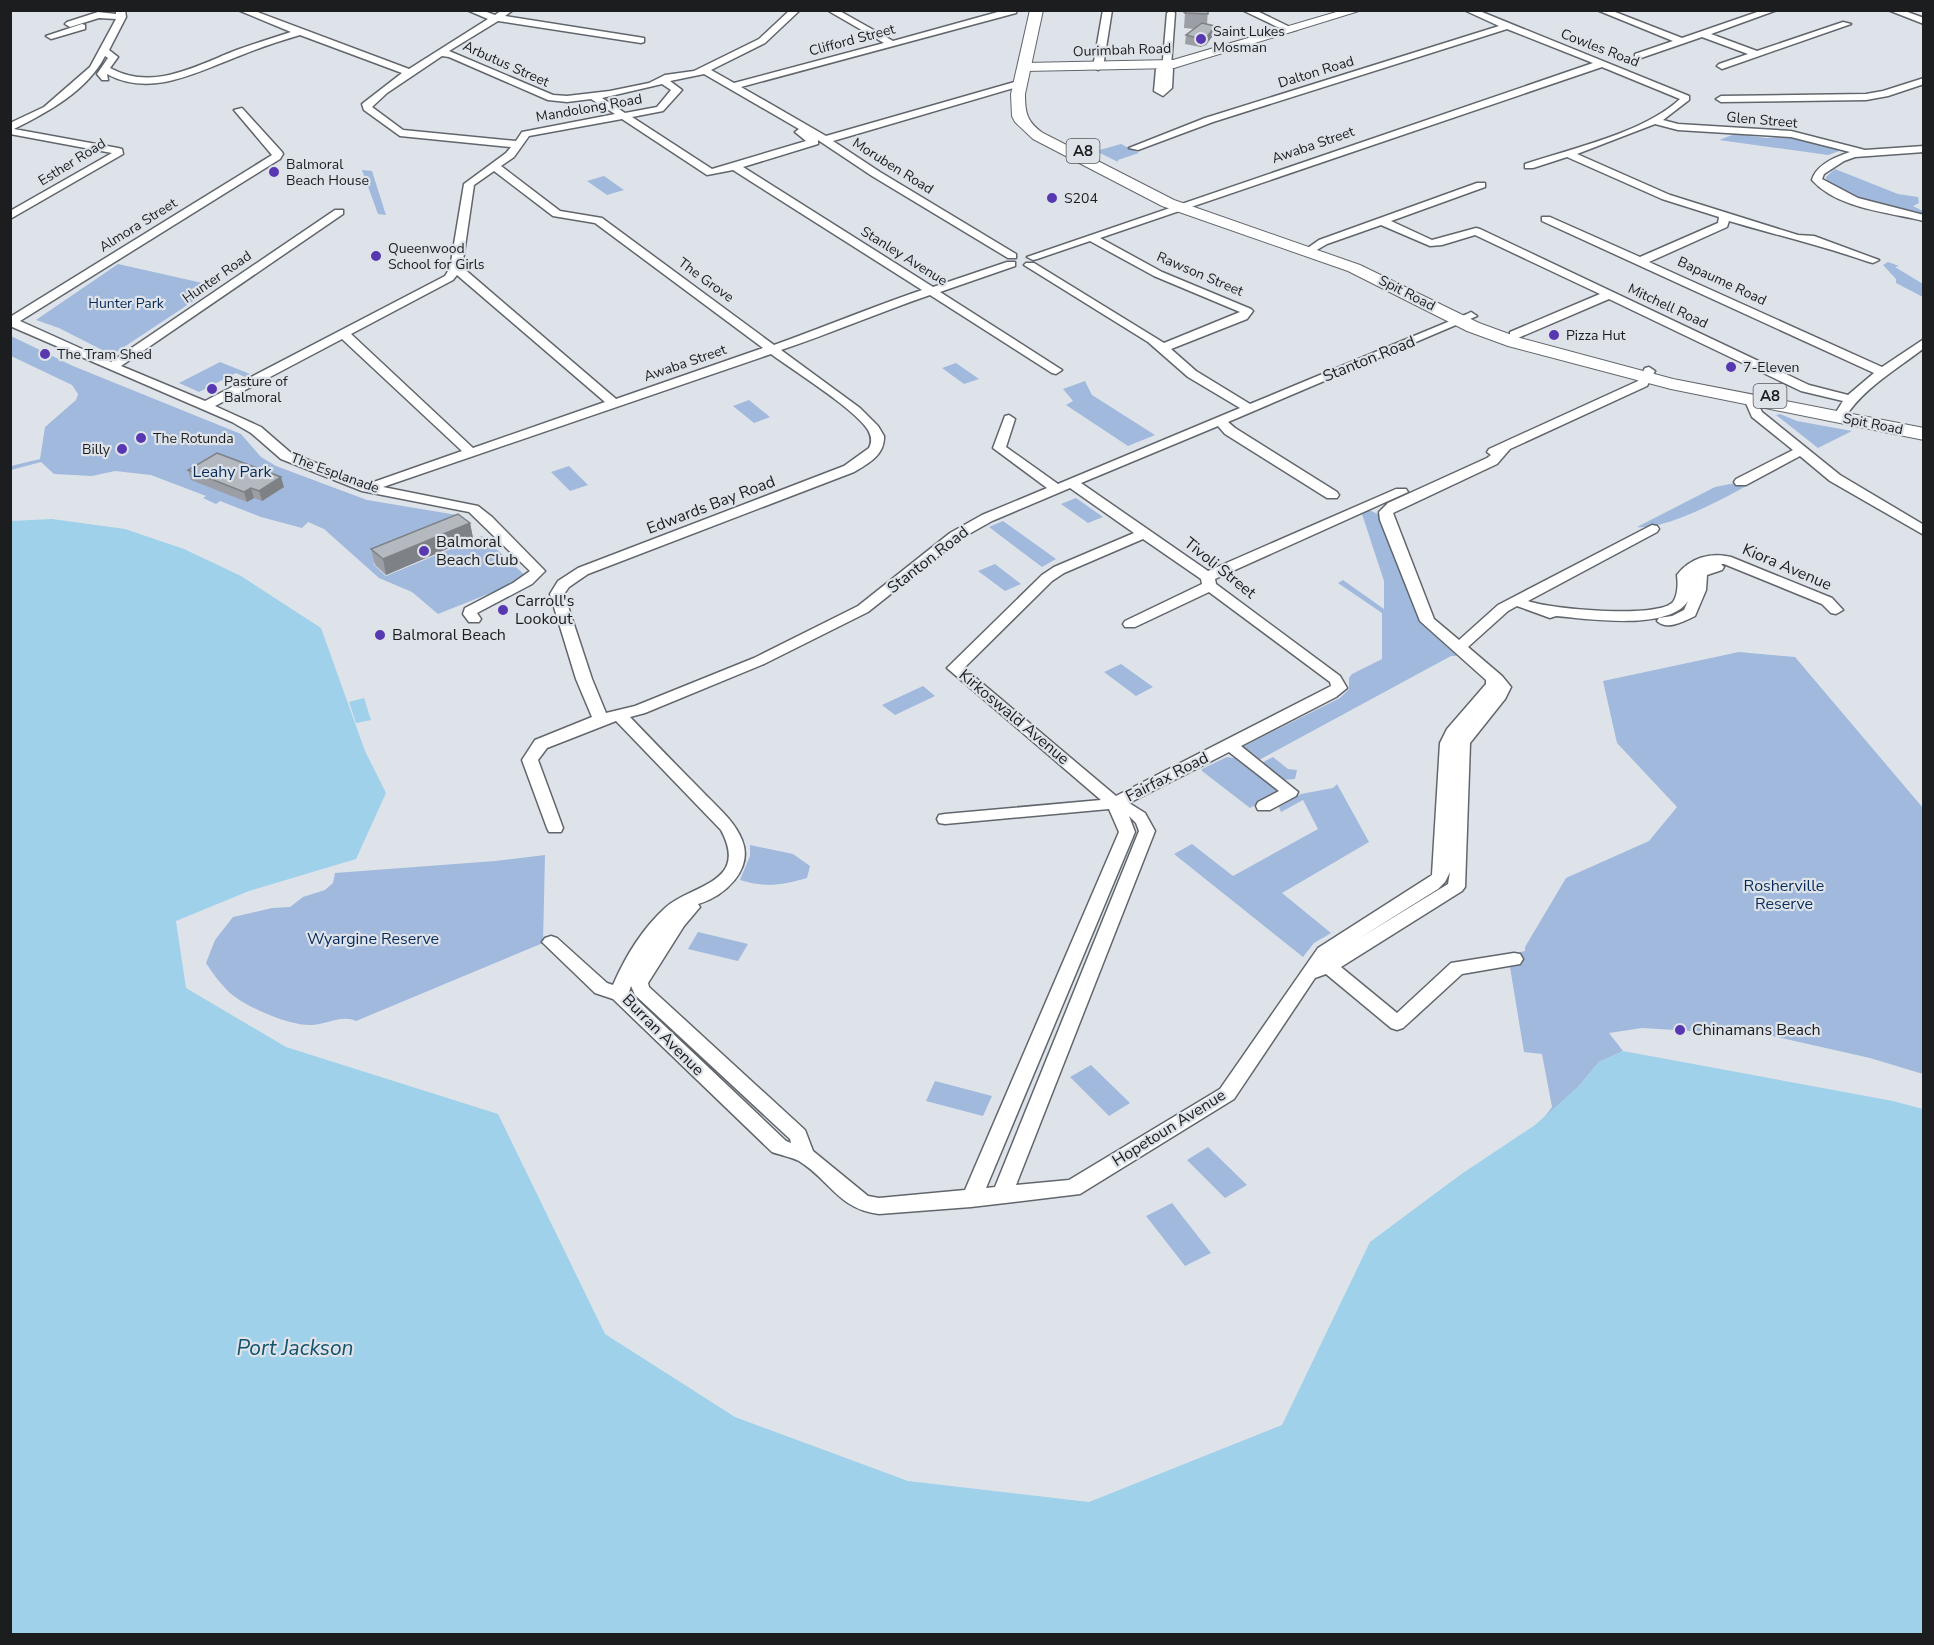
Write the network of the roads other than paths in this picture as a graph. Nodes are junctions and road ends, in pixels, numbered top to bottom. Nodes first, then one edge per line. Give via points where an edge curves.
1 (242, 10) edge
2 (471, 10) edge
3 (509, 10) edge
4 (796, 10) edge
5 (831, 10) edge
6 (1037, 10) edge
7 (1049, 10) edge
8 (1108, 10) edge
9 (1246, 10) edge
10 (1357, 10) edge
11 (1468, 10) edge
12 (1601, 10) edge
13 (1750, 10) edge
14 (1773, 10) edge
15 (1892, 10) edge
16 (1013, 11) edge
17 (1171, 13) dead end
18 (122, 14) edge
19 (1761, 14) junction
20 (497, 18) junction
21 (85, 19) junction
22 (1923, 21) edge
23 (70, 24) dead end
24 (1846, 24) dead end
25 (1507, 26) junction
26 (1292, 30) junction
27 (299, 32) junction
28 (1702, 34) junction
29 (51, 36) dead end
30 (641, 40) dead end
31 (1683, 41) junction
32 (892, 44) junction
33 (104, 51) junction
34 (442, 53) junction
35 (1757, 54) junction
36 (1638, 56) dead end
37 (1603, 63) junction
38 (1166, 66) junction
39 (1722, 66) dead end
40 (1030, 67) junction
41 (1098, 67) junction
42 (704, 70) junction
43 (410, 73) junction
44 (665, 78) junction
45 (1923, 81) edge
46 (1021, 83) junction
47 (732, 87) junction
48 (593, 96) junction
49 (1721, 99) dead end
50 (758, 102) junction
51 (239, 110) dead end
52 (626, 116) junction
53 (366, 118) dead end
54 (1656, 121) junction
55 (10, 129) edge
56 (825, 140) junction
57 (514, 146) junction
58 (1134, 148) dead end
59 (1923, 149) edge
60 (1567, 153) junction
61 (1865, 153) junction
62 (494, 166) junction
63 (1529, 166) dead end
64 (736, 167) junction
65 (1481, 185) dead end
66 (1640, 186) junction
67 (1183, 205) junction
68 (339, 212) dead end
69 (10, 216) edge
70 (1725, 216) junction
71 (1546, 219) dead end
72 (1923, 219) edge
73 (1382, 221) junction
74 (1091, 237) junction
75 (1820, 243) junction
76 (1312, 249) junction
77 (1012, 260) junction
78 (1873, 260) dead end
79 (1031, 261) junction
80 (1641, 261) junction
81 (456, 268) junction
82 (932, 291) junction
83 (1608, 295) junction
84 (1466, 319) junction
85 (11, 321) edge
86 (343, 333) junction
87 (1514, 335) junction
88 (1923, 342) edge
89 (1163, 348) junction
90 (773, 349) junction
91 (1918, 352) edge
92 (112, 367) junction
93 (1056, 369) dead end
94 (1885, 373) junction
95 (1648, 374) junction
96 (1751, 401) junction
97 (613, 403) junction
98 (205, 406) junction
99 (1250, 409) junction
100 (1844, 409) junction
101 (1009, 419) dead end
102 (1221, 421) junction
103 (1923, 426) edge
104 (1923, 434) edge
105 (878, 447) joint
106 (1504, 450) junction
107 (1801, 451) junction
108 (470, 452) junction
109 (1741, 482) dead end
110 (1072, 483) junction
111 (367, 488) junction
112 (1057, 489) junction
113 (1332, 495) dead end
114 (1652, 529) dead end
115 (1923, 531) edge
116 (1144, 533) junction
117 (1209, 582) junction
118 (1516, 601) junction
119 (1810, 604) dead end
120 (1540, 610) junction
121 (1836, 610) dead end
122 (474, 619) dead end
123 (1130, 624) dead end
124 (1458, 648) junction
125 (1339, 688) joint
126 (619, 715) junction
127 (601, 719) junction
128 (1230, 745) junction
129 (1115, 803) junction
130 (1264, 806) dead end
131 (945, 819) dead end
132 (555, 828) dead end
133 (699, 898) junction
134 (551, 942) dead end
135 (1514, 959) dead end
136 (1320, 969) junction
137 (619, 994) junction
138 (805, 1155) junction
139 (1002, 1195) junction
140 (971, 1199) junction

1 - 27 street
2 - 20 street
3 - 20 street
4 - 42 street via 762,41
5 - 32 street
6 - 40 highway, Spit Road / A8
7 - 40 highway, Spit Road / A8
8 - 41 street
9 - 26 street
10 - 26 main road, Ourimbah Road
11 - 25 street, Cowles Road
12 - 31 street
13 - 19 street
14 - 19 street
15 - 22 street
16 - 32 street, Clifford Street
17 - 38 street
18 - 21 street
18 - 33 street
19 - 28 street
20 - 30 street
20 - 34 street
21 - 23 street
21 - 29 street via 91,21
24 - 35 street
25 - 37 street, Cowles Road
25 - 58 street, Dalton Road via 1209,120
26 - 38 main road, Ourimbah Road
27 - 33 street via 177,80 124,85 103,77 113,57
27 - 43 street
28 - 31 street
28 - 35 street
31 - 36 street
32 - 47 street, Clifford Street
33 - 55 street via 94,69 52,106
34 - 43 street
34 - 48 street, Arbutus Street via 551,98
35 - 39 street
37 - 54 street, Cowles Road via 1685,97
37 - 67 street, Awaba Street
38 - 41 main road, Ourimbah Road
40 - 41 main road, Ourimbah Road
40 - 46 highway, Spit Road / A8
40 - 67 highway, Spit Road / A8 via 1033,114 1041,128
42 - 44 street via 691,76
42 - 47 street, Moruben Road
43 - 57 street via 372,99 367,108 400,133
44 - 48 street, Arbutus Street via 634,89
44 - 52 street, Mandolong Road via 677,90 663,108
45 - 49 street via 1866,97
46 - 56 street
46 - 67 highway, Spit Road / A8 via 1019,117 1029,131
47 - 50 street, Moruben Road
48 - 52 street
50 - 56 street, Moruben Road
50 - 64 street, Moruben Road via 813,140 811,144
51 - 85 street, Almora Street via 278,154
52 - 57 street, Mandolong Road via 526,134
52 - 64 street via 713,173
53 - 57 street via 392,137
54 - 60 street
54 - 61 street, Glen Street via 1678,127 1791,134
55 - 69 street, Esther Road via 118,151
56 - 77 street, Moruben Road
57 - 62 street, Mandolong Road via 510,155
59 - 61 street
60 - 63 street
60 - 66 street
61 - 72 street via 1840,159 1819,173 1817,180 1827,189 1856,200
62 - 81 street, Mandolong Road via 469,184
62 - 90 street, The Grove via 557,214 598,220
64 - 82 street, Stanley Avenue
65 - 73 street
66 - 70 street
66 - 75 street
67 - 74 street, Awaba Street
67 - 76 highway, Spit Road / A8
68 - 92 street, Hunter Road
70 - 75 street
70 - 80 street via 1723,225
71 - 80 street, Bapaume Road
73 - 76 street
73 - 83 street, Mitchell Road via 1430,243 1476,231
74 - 79 street, Awaba Street
74 - 89 street, Rawson Street via 1158,274 1247,311 1243,317
75 - 78 street
76 - 84 highway, Spit Road / A8
77 - 79 street
77 - 82 street, Awaba Street
79 - 89 street
80 - 94 street, Bapaume Road
81 - 86 street via 449,278
81 - 97 street
82 - 90 street, Awaba Street
82 - 93 street, Stanley Avenue
83 - 87 street
83 - 100 street, Mitchell Road
84 - 87 highway, Spit Road / A8
84 - 95 highway, Spit Road / A8 via 1514,342
84 - 99 street, Stanton Road
85 - 92 street, The Esplanade
86 - 98 street
86 - 108 street
87 - 95 highway, Spit Road / A8
88 - 91 street
89 - 99 street via 1192,374
90 - 97 street, Awaba Street
90 - 105 street, The Grove via 867,420 877,434
91 - 94 street
92 - 98 street, The Esplanade
94 - 100 street
95 - 96 highway, Spit Road / A8
95 - 100 highway, Spit Road / A8
95 - 106 street via 1643,383
96 - 100 highway, Spit Road / A8
96 - 107 street via 1756,414
97 - 108 street, Awaba Street
98 - 111 street, The Esplanade via 256,429 286,456
99 - 102 street, Stanton Road
100 - 103 highway, Spit Road / A8
100 - 104 highway, Spit Road / A8
101 - 112 street via 999,448
102 - 110 street, Stanton Road
102 - 113 street via 1230,431
105 - 127 street, Edwards Bay Road via 870,456 839,473 583,571 563,584 557,594
106 - 117 street via 1357,511
106 - 124 street, Hopetoun Avenue via 1492,461 1387,510 1387,520 1427,621
107 - 109 street
107 - 115 street via 1849,487
108 - 111 street, Awaba Street
110 - 112 street, Stanton Road
110 - 116 street, Tivoli Street
111 - 122 street, The Esplanade via 473,509 536,567 534,578 470,611
112 - 126 street, Stanton Road via 967,528 863,609 759,661
114 - 118 street
116 - 117 street, Tivoli Street
116 - 129 street, Kirkoswald Avenue via 1047,578 955,668
117 - 123 street
117 - 125 street, Tivoli Street via 1335,679
118 - 120 street, Kiora Avenue
118 - 124 street
119 - 120 street, Kiora Avenue via 1727,569 1712,567 1701,572 1690,613 1675,620 1609,624 1566,621
120 - 121 street, Kiora Avenue via 1616,616 1668,611 1677,607 1686,588 1684,575 1691,567 1714,559 1726,560 1827,601
124 - 136 street, Hopetoun Avenue via 1489,673 1494,685 1448,743 1439,878 1324,952
125 - 128 street, Fairfax Road
126 - 127 street, Stanton Road
126 - 133 street, Burran Avenue via 727,827 737,843 736,864 729,875
127 - 132 street, Stanton Road via 541,744 530,760
128 - 129 street, Fairfax Road
128 - 130 street via 1290,792
129 - 131 street, Fairfax Road
129 - 139 street, Kirkoswald Avenue via 1130,809 1146,824 1145,839
129 - 140 street, Kirkoswald Avenue via 1127,832
133 - 137 street, Burran Avenue via 682,902 656,928
133 - 138 street, Burran Avenue via 650,965 639,983 641,990 798,1135
134 - 137 street via 601,988
135 - 136 street via 1457,969 1397,1023
136 - 139 street, Hopetoun Avenue via 1227,1094 1073,1188
137 - 138 street, Burran Avenue via 779,1147
138 - 140 street, Burran Avenue via 864,1204
139 - 140 street, Hopetoun Avenue

